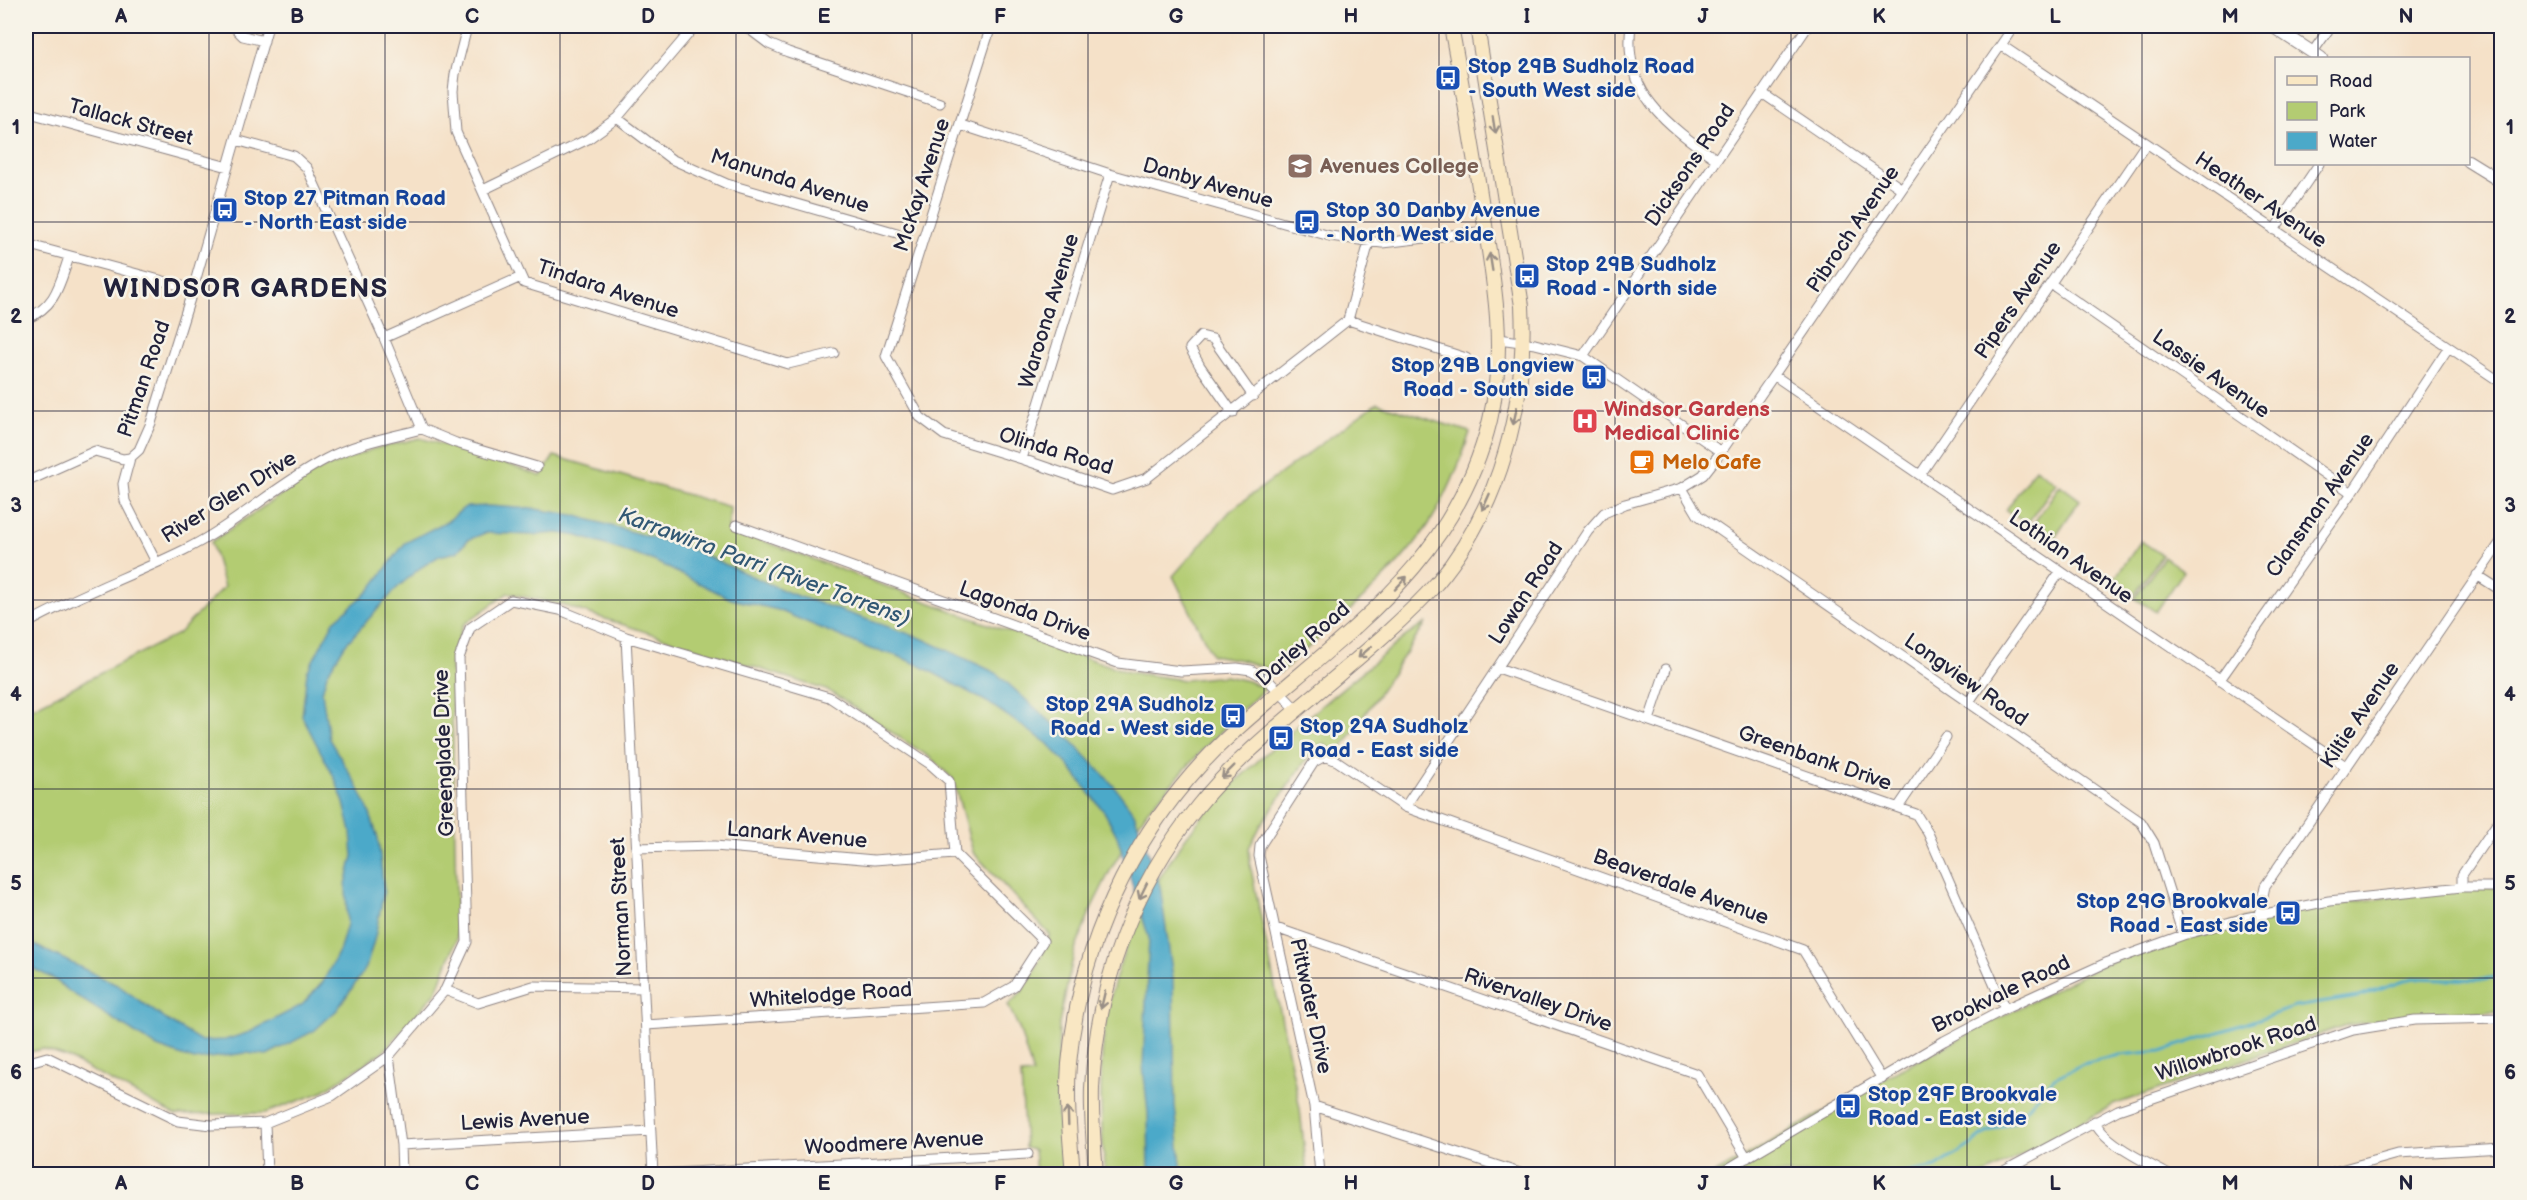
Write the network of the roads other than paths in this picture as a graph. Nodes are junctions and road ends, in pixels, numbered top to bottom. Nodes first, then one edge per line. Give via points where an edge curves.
1 (233, 26) edge
2 (268, 26) edge
3 (445, 26) edge
4 (695, 26) edge
5 (745, 26) edge
6 (991, 26) edge
7 (1451, 26) edge
8 (1477, 26) edge
9 (1631, 26) edge
10 (1808, 26) edge
11 (2014, 26) edge
12 (2272, 26) edge
13 (2331, 26) edge
14 (469, 28) edge
15 (264, 41) junction
16 (2001, 45) junction
17 (2316, 56) edge
18 (1762, 93) junction
19 (940, 103) dead end
20 (26, 112) edge
21 (617, 118) junction
22 (961, 125) junction
23 (236, 140) junction
24 (2145, 144) junction
25 (1716, 159) junction
26 (2470, 162) edge
27 (2318, 165) edge
28 (228, 166) junction
29 (1110, 174) junction
30 (2502, 182) edge
31 (1902, 189) junction
32 (483, 190) junction
33 (2274, 230) junction
34 (1486, 231) junction
35 (897, 233) dead end
36 (1511, 233) junction
37 (1369, 242) junction
38 (26, 244) edge
39 (69, 257) junction
40 (521, 277) junction
41 (2051, 284) junction
42 (193, 289) junction
43 (26, 319) edge
44 (1348, 320) junction
45 (384, 338) junction
46 (1499, 339) junction
47 (1523, 342) junction
48 (2448, 348) junction
49 (834, 352) dead end
50 (886, 356) joint
51 (1583, 356) junction
52 (1466, 358) dead end
53 (1775, 376) junction
54 (2502, 383) edge
55 (1253, 396) junction
56 (1233, 413) junction
57 (422, 429) junction
58 (1722, 452) junction
59 (130, 458) junction
60 (1022, 459) junction
61 (537, 467) dead end
62 (1920, 475) junction
63 (26, 482) edge
64 (1682, 488) junction
65 (2352, 493) junction
66 (736, 525) dead end
67 (2502, 540) edge
68 (156, 562) junction
69 (2060, 572) junction
70 (2477, 575) junction
71 (2502, 591) edge
72 (26, 624) edge
73 (626, 637) junction
74 (1498, 668) junction
75 (1666, 669) dead end
76 (2219, 681) junction
77 (1280, 692) junction
78 (1968, 703) junction
79 (1297, 710) junction
80 (1649, 720) junction
81 (1946, 736) dead end
82 (2347, 767) junction
83 (1899, 806) junction
84 (1405, 807) junction
85 (2502, 816) edge
86 (1260, 846) joint
87 (636, 848) junction
88 (955, 854) junction
89 (2462, 887) junction
90 (2502, 887) edge
91 (2259, 915) junction
92 (1276, 928) junction
93 (2183, 935) junction
94 (644, 988) junction
95 (445, 990) junction
96 (2006, 1009) junction
97 (2502, 1018) edge
98 (646, 1025) junction
99 (389, 1056) junction
100 (26, 1063) edge
101 (1882, 1079) junction
102 (1314, 1106) junction
103 (2095, 1121) junction
104 (265, 1123) junction
105 (651, 1131) junction
106 (401, 1145) junction
107 (2502, 1148) edge
108 (1028, 1154) dead end
109 (1747, 1158) junction
110 (915, 1160) junction
111 (2345, 1172) edge
112 (267, 1174) edge
113 (402, 1174) edge
114 (653, 1174) edge
115 (916, 1174) edge
116 (1073, 1174) edge
117 (1096, 1174) edge
118 (1320, 1174) edge
119 (1523, 1174) edge
120 (1719, 1174) edge
121 (1998, 1174) edge
122 (2167, 1174) edge
123 (2326, 1174) edge

1 - 15 street via 243,36
2 - 15 street, Pitman Road
3 - 14 street
4 - 21 street
5 - 19 street via 788,52
6 - 22 street, McKay Avenue
7 - 34 main road, Darley Road
8 -> 36 main road
9 - 25 street via 1628,47 1635,75 1651,105 1675,130
10 - 18 street, Dicksons Road
11 - 16 street, Pibroch Avenue
12 - 17 street
13 - 17 street
14 - 32 street, Tindara Avenue via 455,74 453,116 460,144
15 - 23 street, Pitman Road
16 - 24 street, Heather Avenue
16 - 31 street, Pibroch Avenue
18 - 25 street, Dicksons Road
18 - 31 street
20 - 28 street, Tallack Street
21 - 32 street via 588,139
21 - 35 street, Manunda Avenue via 671,159 727,184
22 - 29 street, Danby Avenue
22 - 50 street, McKay Avenue
23 - 28 street, Pitman Road
23 - 45 street via 294,156 307,168
24 - 33 street, Heather Avenue
24 - 41 street, Pipers Avenue
25 - 51 street, Dicksons Road
26 - 30 street
27 - 33 street
28 - 42 street, Pitman Road
29 - 37 street, Danby Avenue via 1330,236
29 - 60 street, Waroona Avenue
31 - 53 street, Pibroch Avenue
32 - 40 street, Tindara Avenue
33 - 48 street, Heather Avenue
34 - 36 main road
34 - 37 street, Danby Avenue via 1402,242
46 -> 34 main road, Darley Road
36 - 47 main road via 1521,291
37 - 44 street
38 - 39 street
39 - 42 street
39 - 43 street via 51,302
40 - 45 street
40 - 49 street, Tindara Avenue via 524,283 788,364
41 - 62 street, Pipers Avenue
41 - 65 street, Lassie Avenue
42 - 59 street, Pitman Road via 151,423 139,450
44 - 52 street
44 - 55 street, Olinda Road
45 - 57 street
46 - 47 street
77 -> 46 main road, Darley Road via 1393,592 1451,519 1485,441 1497,384
47 - 51 street
47 -> 79 main road via 1520,386 1507,447 1494,486 1465,542 1420,601
48 - 54 street, Heather Avenue
48 - 65 street, Clansman Avenue
50 - 60 street, Olinda Road via 920,417 944,435
51 - 58 street
53 - 58 street, Pibroch Avenue
53 - 62 street, Lothian Avenue
55 - 56 street, Olinda Road
55 - 56 street via 1213,339 1201,336 1190,348
56 - 60 street, Olinda Road via 1148,478 1112,490
57 - 61 street
57 - 68 street, River Glen Drive via 326,459 203,539
58 - 64 street, Lowan Road via 1703,475
59 - 63 street, Pitman Road via 95,452
59 - 68 street via 123,484 125,501
62 - 69 street, Lothian Avenue
64 - 74 street, Lowan Road via 1604,513 1588,531
64 - 78 street, Longview Road via 1698,515
65 - 76 street, Clansman Avenue
66 - 77 street, Lagonda Drive via 1118,663 1181,671 1237,668 1260,674
67 - 70 street, Kiltie Avenue
68 - 72 street, River Glen Drive
69 - 76 street, Lothian Avenue
69 - 78 street
70 - 71 street
70 - 82 street, Kiltie Avenue
73 - 87 street, Norman Street
73 - 88 street, Greenglade Drive via 828,696 930,764 948,781
73 - 95 street, Greenglade Drive via 560,610 511,600 470,628 459,658 467,942
74 - 80 street, Greenbank Drive
74 - 84 street, Lowan Road
75 - 80 street
76 - 82 street, Lothian Avenue
77 - 79 street, Lagonda Drive
116 -> 77 main road, Darley Road via 1068,1092 1071,1040 1088,961 1105,915 1158,818 1206,759
78 - 93 street, Longview Road via 2142,822 2154,843
79 -> 117 main road via 1226,773 1171,841 1146,885 1120,945 1097,1032 1092,1112
80 - 83 street, Greenbank Drive
81 - 83 street
82 - 91 street, Kiltie Avenue via 2265,886
83 - 96 street, Greenbank Drive via 1916,814 1928,833
84 - 86 street, Beaverdale Avenue via 1325,756 1314,762
84 - 101 street, Beaverdale Avenue via 1803,950
85 - 89 street via 2462,875
86 - 92 street, Pittwater Drive
87 - 88 street, Lanark Avenue via 714,846 874,860
87 - 94 street, Norman Street
88 - 98 street, Whitelodge Road via 1043,941 1014,986 984,1003
89 - 90 street, Brookvale Road
89 - 91 street, Brookvale Road via 2329,901
91 - 93 street, Brookvale Road
92 - 102 street, Pittwater Drive
92 - 109 street, Rivervalley Drive via 1697,1074
93 - 96 street, Brookvale Road via 2106,963
94 - 95 street via 533,986 478,1003
94 - 98 street, Norman Street
95 - 99 street, Greenglade Drive
96 - 101 street, Brookvale Road
97 - 103 street, Willowbrook Road via 2415,1020 2353,1030 2145,1099
98 - 105 street, Norman Street
99 - 104 street, Greenglade Drive via 332,1096
99 - 106 street
100 - 104 street, Greenglade Drive via 47,1057 178,1122
101 - 109 street, Brookvale Road
102 - 118 street, Pittwater Drive
102 - 119 street
103 - 121 street, Willowbrook Road
103 - 122 street via 2111,1141
104 - 112 street
105 - 106 street, Lewis Avenue
105 - 114 street, Norman Street
106 - 113 street
107 - 111 street via 2398,1154
108 - 110 street, Woodmere Avenue
109 - 120 street, Brookvale Road
110 - 114 street, Woodmere Avenue
110 - 115 street
111 - 123 street

